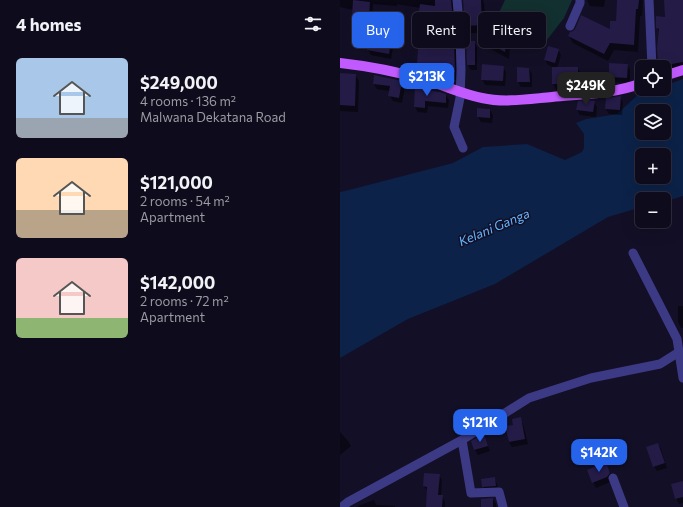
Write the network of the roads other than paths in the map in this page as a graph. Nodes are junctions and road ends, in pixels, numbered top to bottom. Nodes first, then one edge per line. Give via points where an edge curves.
1 (457, 0) edge
2 (580, 0) edge
3 (649, 0) edge
4 (570, 26) dead end
5 (652, 60) edge
6 (340, 64) edge
7 (683, 70) edge
8 (671, 74) edge
9 (635, 85) edge
10 (460, 92) junction
11 (463, 148) dead end
12 (633, 253) dead end
13 (679, 352) junction
14 (683, 378) edge
15 (462, 440) junction
16 (613, 478) dead end
17 (342, 507) edge
18 (503, 507) edge
19 (624, 507) edge

1 - 10 street
2 - 4 street
3 - 5 street
6 - 10 main road via 375,68
7 - 8 main road
9 - 10 main road via 615,91 523,100 497,100
10 - 11 street via 454,127
12 - 13 street via 677,339
13 - 14 street
13 - 15 street via 660,364 591,378 529,398
15 - 17 street
15 - 18 street via 471,493 499,492
16 - 19 street

